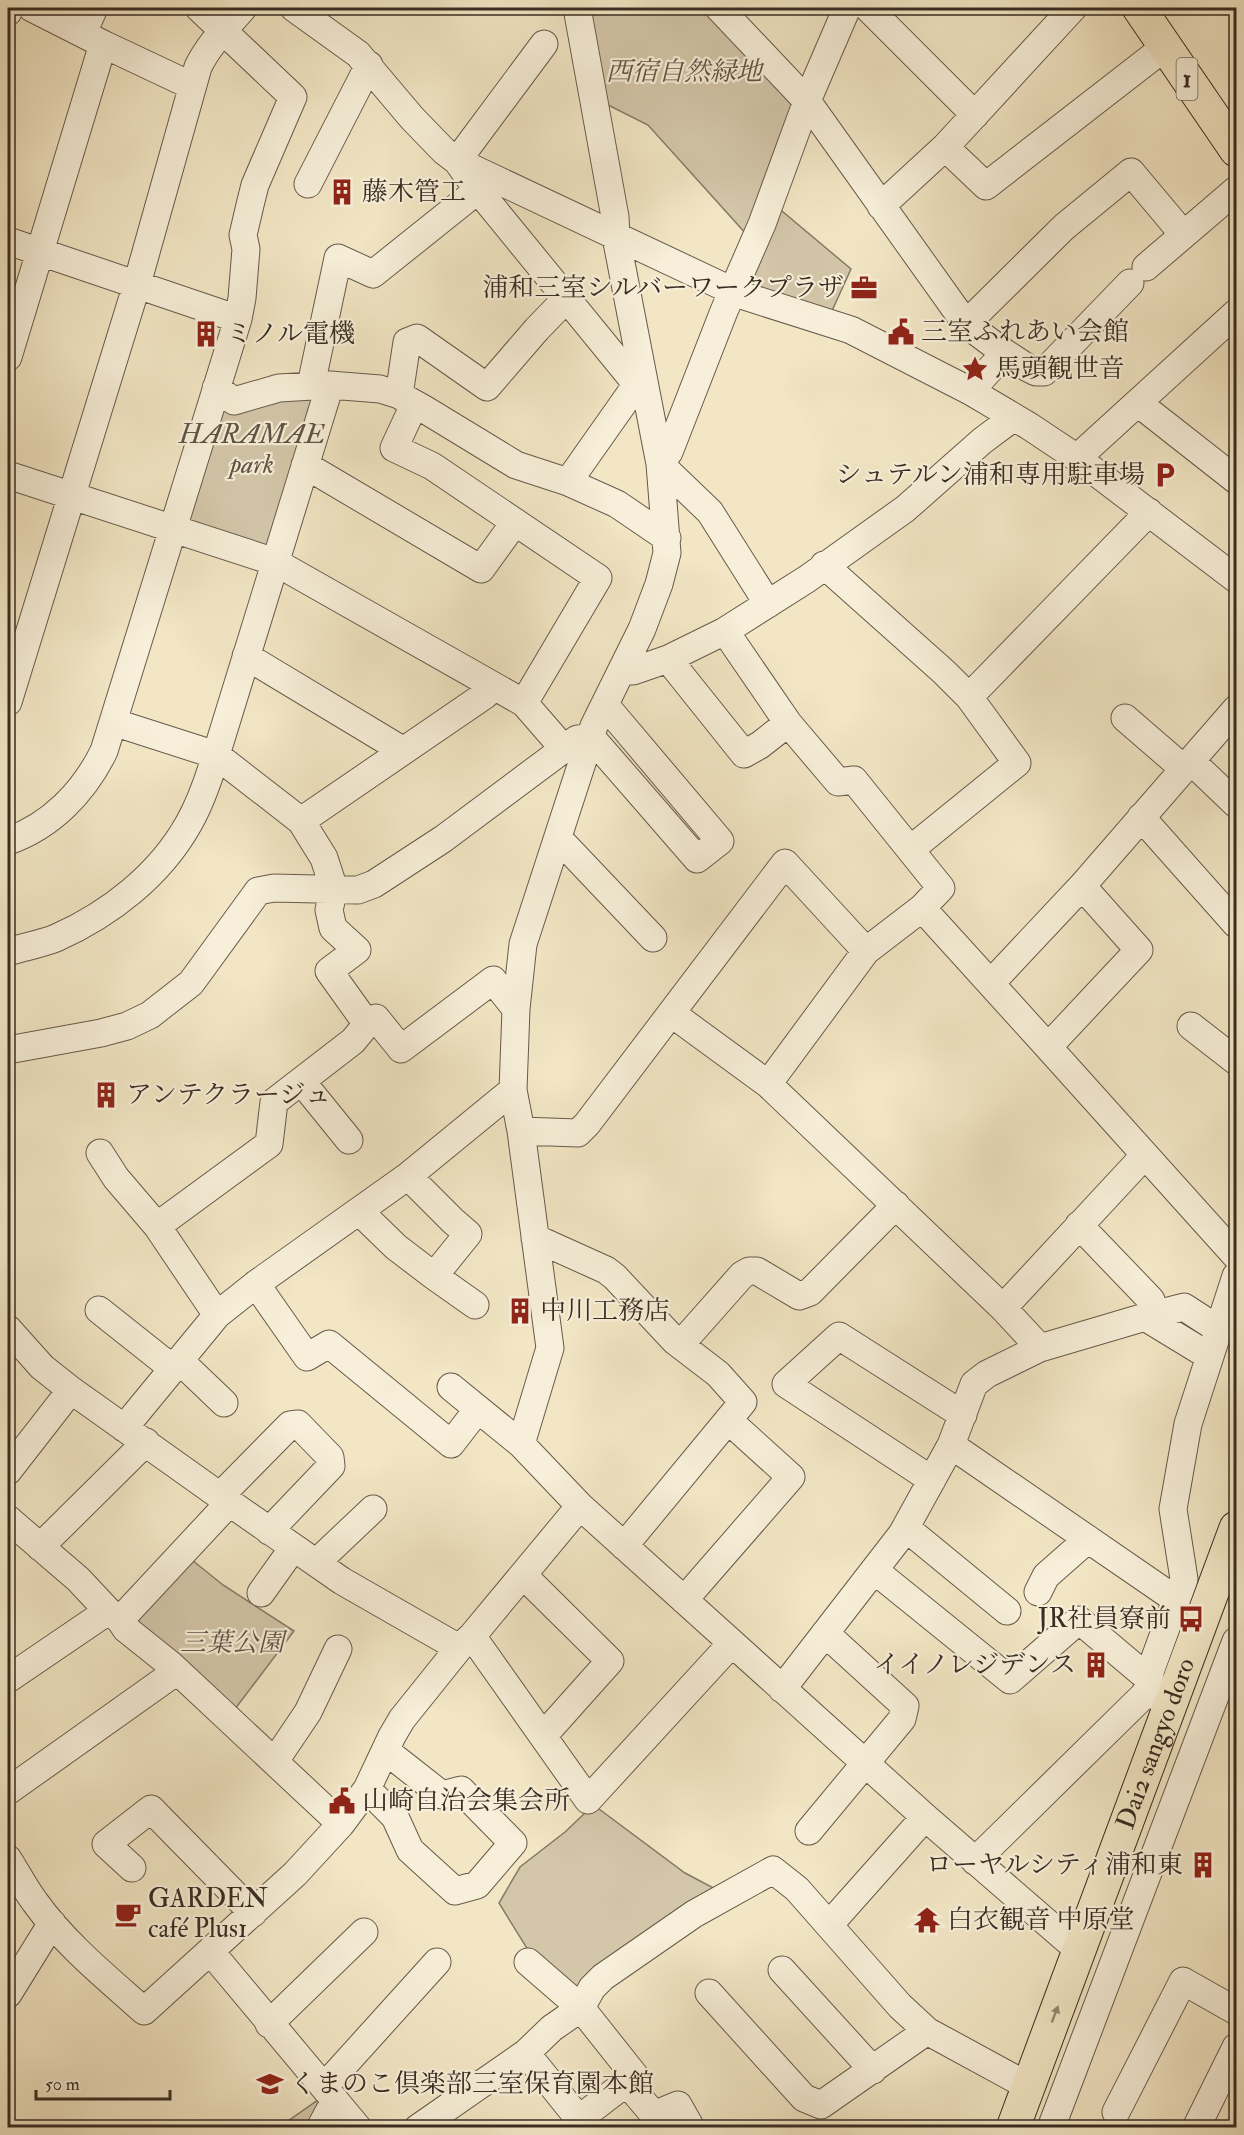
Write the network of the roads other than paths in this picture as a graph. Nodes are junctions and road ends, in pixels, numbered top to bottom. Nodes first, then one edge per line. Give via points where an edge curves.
1 (9, 8) edge
2 (32, 8) edge
3 (94, 8) edge
4 (199, 8) edge
5 (243, 8) edge
6 (294, 8) edge
7 (577, 8) edge
8 (719, 8) edge
9 (847, 8) edge
10 (868, 8) edge
11 (1073, 8) edge
12 (1139, 8) edge
13 (8, 12) edge
14 (224, 31) junction
15 (93, 38) junction
16 (544, 44) dead end
17 (1165, 47) junction
18 (369, 65) junction
19 (192, 86) junction
20 (807, 101) junction
21 (975, 115) junction
22 (945, 147) junction
23 (1236, 150) edge
24 (457, 161) junction
25 (308, 184) dead end
26 (478, 190) junction
27 (1236, 190) edge
28 (881, 206) junction
29 (1183, 234) junction
30 (616, 237) junction
31 (8, 241) edge
32 (40, 251) junction
33 (137, 284) junction
34 (734, 291) junction
35 (567, 298) junction
36 (1236, 313) edge
37 (238, 319) junction
38 (966, 324) junction
39 (1005, 353) junction
40 (8, 357) edge
41 (320, 385) junction
42 (216, 388) junction
43 (641, 389) junction
44 (970, 391) junction
45 (407, 400) junction
46 (1138, 403) junction
47 (1014, 417) junction
48 (1077, 458) junction
49 (660, 464) junction
50 (305, 465) junction
51 (8, 475) edge
52 (1236, 480) edge
53 (568, 482) junction
54 (72, 495) junction
55 (1149, 512) junction
56 (515, 522) junction
57 (173, 530) junction
58 (667, 538) junction
59 (275, 562) junction
60 (825, 565) junction
61 (1236, 579) edge
62 (768, 604) junction
63 (725, 631) junction
64 (246, 656) junction
65 (668, 659) junction
66 (623, 671) junction
67 (493, 687) junction
68 (969, 697) junction
69 (8, 702) edge
70 (524, 703) junction
71 (604, 708) junction
72 (1236, 709) edge
73 (1125, 718) dead end
74 (113, 722) junction
75 (788, 723) junction
76 (591, 738) junction
77 (564, 749) junction
78 (402, 750) junction
79 (216, 755) junction
80 (1188, 765) junction
81 (1236, 804) edge
82 (1141, 818) junction
83 (301, 821) junction
84 (558, 838) junction
85 (8, 841) edge
86 (911, 849) junction
87 (1082, 886) junction
88 (334, 889) junction
89 (922, 908) junction
90 (1236, 924) edge
91 (653, 938) dead end
92 (866, 951) junction
93 (8, 952) edge
94 (991, 983) junction
95 (516, 1009) junction
96 (671, 1013) junction
97 (367, 1024) junction
98 (1191, 1026) dead end
99 (1048, 1047) junction
100 (8, 1050) edge
101 (1236, 1061) edge
102 (302, 1082) junction
103 (768, 1084) junction
104 (513, 1090) junction
105 (521, 1131) junction
106 (349, 1140) dead end
107 (100, 1153) dead end
108 (1145, 1155) junction
109 (408, 1176) junction
110 (896, 1205) junction
111 (360, 1212) junction
112 (1079, 1225) junction
113 (157, 1226) junction
114 (535, 1238) junction
115 (1236, 1256) edge
116 (434, 1276) junction
117 (1236, 1276) edge
118 (256, 1284) junction
119 (475, 1305) dead end
120 (1003, 1308) junction
121 (99, 1310) dead end
122 (217, 1315) junction
123 (1150, 1316) junction
124 (8, 1329) edge
125 (1218, 1329) junction
126 (680, 1345) junction
127 (1040, 1348) junction
128 (1209, 1356) junction
129 (176, 1364) junction
130 (451, 1387) dead end
131 (71, 1390) junction
132 (224, 1403) dead end
133 (478, 1408) junction
134 (963, 1414) junction
135 (728, 1420) junction
136 (124, 1428) junction
137 (146, 1443) junction
138 (521, 1444) junction
139 (951, 1445) junction
140 (8, 1471) edge
141 (932, 1480) junction
142 (224, 1499) junction
143 (580, 1506) junction
144 (373, 1509) dead end
145 (8, 1519) edge
146 (906, 1528) junction
147 (1236, 1528) edge
148 (269, 1531) junction
149 (1088, 1539) junction
150 (624, 1546) junction
151 (40, 1547) junction
152 (293, 1548) junction
153 (316, 1563) junction
154 (874, 1570) junction
155 (523, 1575) junction
156 (1038, 1592) dead end
157 (1236, 1592) edge
158 (261, 1593) dead end
159 (1175, 1599) junction
160 (684, 1600) junction
161 (1007, 1611) dead end
162 (114, 1616) junction
163 (825, 1633) junction
164 (1236, 1641) edge
165 (465, 1642) junction
166 (732, 1643) junction
167 (339, 1649) dead end
168 (177, 1671) junction
169 (8, 1679) edge
170 (782, 1689) junction
171 (1156, 1691) junction
172 (543, 1736) junction
173 (386, 1750) junction
174 (275, 1761) junction
175 (865, 1763) junction
176 (367, 1789) junction
177 (8, 1791) edge
178 (925, 1817) junction
179 (341, 1824) junction
180 (809, 1831) dead end
181 (8, 1859) edge
182 (975, 1861) junction
183 (132, 1868) dead end
184 (253, 1913) junction
185 (52, 1923) junction
186 (828, 1925) junction
187 (364, 1932) dead end
188 (1080, 1947) junction
189 (210, 1951) junction
190 (437, 1962) dead end
191 (528, 1962) dead end
192 (782, 1970) dead end
193 (709, 1993) dead end
194 (8, 1994) edge
195 (581, 2008) junction
196 (1236, 2011) edge
197 (269, 2024) junction
198 (927, 2031) junction
199 (1236, 2047) edge
200 (526, 2053) junction
201 (873, 2070) junction
202 (627, 2083) junction
203 (1028, 2086) junction
204 (329, 2093) junction
205 (1116, 2112) dead end
206 (320, 2127) edge
207 (358, 2127) edge
208 (418, 2127) edge
209 (691, 2127) edge
210 (1013, 2127) edge
211 (1034, 2127) edge
212 (1052, 2127) edge
213 (1196, 2127) edge

1 - 13 street
2 - 15 street
3 - 15 street
4 - 14 street
5 - 14 street
6 - 18 street
7 - 30 street
8 - 20 street
9 - 20 street
10 - 21 street
11 - 21 street
12 - 17 main road, 1
14 - 19 street via 203,56
14 - 37 street via 293,97 255,185 245,223
15 - 19 street
15 - 32 street
16 - 24 street
17 - 22 street via 986,186
17 - 23 main road, 1
18 - 24 street via 412,118
18 - 25 street
19 - 33 street
20 - 28 street
20 - 34 street
21 - 22 street
22 - 28 street
24 - 26 street
24 - 30 street
26 - 35 street
26 - 41 street via 374,274 338,258
27 - 29 street
28 - 38 street
29 - 38 street via 1131,172 1064,227
29 - 39 street via 1044,372 1036,372
30 - 34 street
30 - 43 street
31 - 32 street
32 - 33 street
32 - 40 street
33 - 37 street
33 - 54 street
34 - 44 street via 851,330
34 - 49 street via 669,452
35 - 43 street
35 - 45 street via 487,387 417,338 407,342
36 - 46 street
37 - 42 street
38 - 39 street
39 - 44 street
41 - 42 street via 279,388 234,401
41 - 45 street via 380,389
41 - 50 street
42 - 57 street
43 - 49 street
43 - 53 street
44 - 47 street
45 - 53 street via 516,465
45 - 56 street via 394,448 432,466
46 - 48 street
46 - 52 street
47 - 48 street
47 - 60 street via 905,509
48 - 55 street
49 - 58 street
49 - 62 street via 710,512
50 - 56 street via 481,569
50 - 59 street
51 - 54 street
53 - 58 street via 617,504
54 - 57 street
54 - 69 street
55 - 61 street
55 - 68 street
56 - 70 street via 598,578
57 - 59 street
57 - 74 street
58 - 66 street via 658,584
59 - 64 street
59 - 67 street
60 - 62 street
60 - 68 street
62 - 63 street
63 - 65 street
63 - 75 street
64 - 78 street
64 - 79 street
65 - 66 street
65 - 75 street via 744,754
66 - 71 street
67 - 70 street
67 - 78 street
68 - 86 street via 1017,763
70 - 77 street
71 - 76 street
71 - 76 street via 720,841 697,859
72 - 80 street
73 - 80 street
74 - 79 street
74 - 85 street via 95,770 73,798 41,825
75 - 86 street via 838,782 854,780
76 - 77 street via 577,739
76 - 84 street
77 - 88 street via 374,884 358,890
78 - 83 street
79 - 83 street
79 - 93 street via 190,821 143,882 102,914 54,938
80 - 81 street
80 - 82 street
82 - 87 street
82 - 90 street
83 - 88 street via 324,858
84 - 91 street
84 - 95 street via 523,944
86 - 89 street via 941,888
87 - 94 street
87 - 99 street via 1139,950
88 - 97 street via 328,910 333,928 357,950 329,970
88 - 100 street via 258,891 191,983 150,1015 101,1033
89 - 92 street
89 - 94 street
92 - 96 street via 785,863
92 - 103 street
94 - 99 street
95 - 97 street via 493,980 401,1049 376,1018
95 - 104 street
96 - 103 street
96 - 105 street via 578,1133
97 - 102 street via 353,1041
98 - 101 street
99 - 108 street
102 - 106 street
102 - 113 street via 274,1102 269,1144
103 - 110 street
104 - 105 street
104 - 109 street
105 - 114 street
107 - 113 street
108 - 112 street
108 - 115 street
109 - 111 street
109 - 116 street via 468,1234
110 - 120 street
110 - 126 street via 810,1292 799,1296 757,1270 749,1271
111 - 116 street
111 - 118 street
112 - 120 street
112 - 123 street via 1151,1300
113 - 122 street
114 - 126 street via 615,1276
114 - 138 street via 550,1348
116 - 119 street
117 - 125 street
118 - 122 street
118 - 133 street via 307,1357 329,1344 451,1444
120 - 127 street
121 - 129 street
122 - 129 street
123 - 125 street via 1184,1307
123 - 127 street
123 - 128 street
124 - 131 street via 36,1361
125 - 128 street
126 - 135 street via 718,1374 743,1402
127 - 134 street via 974,1384
128 - 159 street via 1188,1424 1173,1509 1184,1579
129 - 132 street
129 - 136 street
130 - 133 street
131 - 136 street
131 - 140 street
133 - 138 street
134 - 139 street
134 - 141 street via 839,1336 786,1384
135 - 150 street
135 - 160 street via 791,1477
136 - 137 street
137 - 142 street
137 - 151 street
138 - 143 street
139 - 141 street
139 - 149 street
141 - 146 street
142 - 148 street
142 - 148 street via 290,1425 298,1424 330,1457 331,1466
142 - 162 street
143 - 150 street
143 - 155 street
144 - 153 street
145 - 151 street
146 - 154 street
146 - 161 street
147 - 171 main road, Dai2 sangyo doro
148 - 152 street
149 - 156 street via 1046,1576
149 - 159 street
150 - 160 street
151 - 162 street
152 - 153 street
152 - 158 street
153 - 165 street via 342,1581
154 - 163 street
154 - 171 street via 1010,1680 1079,1620
155 - 165 street
155 - 172 street via 610,1661
157 - 211 main road, Dai2 sangyo doro
159 - 171 street
160 - 166 street
162 - 168 street
162 - 169 street
163 - 170 street
163 - 175 street via 905,1706 902,1719
164 - 212 street
165 - 172 street
165 - 173 street via 402,1719
166 - 170 street
166 - 172 street via 588,1800
167 - 174 street via 308,1712
168 - 174 street
168 - 177 street
170 - 175 street
171 - 182 street
171 - 188 main road, Dai2 sangyo doro
173 - 176 street
173 - 176 street via 442,1796 461,1790 513,1843 477,1885 455,1891 410,1850 395,1816
174 - 179 street
175 - 178 street
175 - 180 street
176 - 179 street
178 - 182 street
178 - 186 street
179 - 184 street
181 - 185 street
182 - 188 street
183 - 184 street via 106,1844 151,1809
184 - 189 street
185 - 189 street via 85,1959 144,2011
185 - 194 street
186 - 195 street via 797,1889 773,1870 694,1914 603,1977
186 - 198 street
187 - 197 street
203 -> 188 main road, Dai2 sangyo doro
189 - 197 street
190 - 204 street
191 - 195 street
192 - 201 street
193 - 201 street via 804,2098 821,2105
195 - 200 street
195 - 202 street via 635,2076
196 - 205 street via 1183,1981
197 - 204 street
198 - 201 street
198 - 203 street
199 - 213 street
200 - 202 street via 579,2119
200 - 208 street
202 - 209 street via 654,2115 678,2105
203 - 210 main road, Dai2 sangyo doro
204 - 206 street
204 - 207 street

